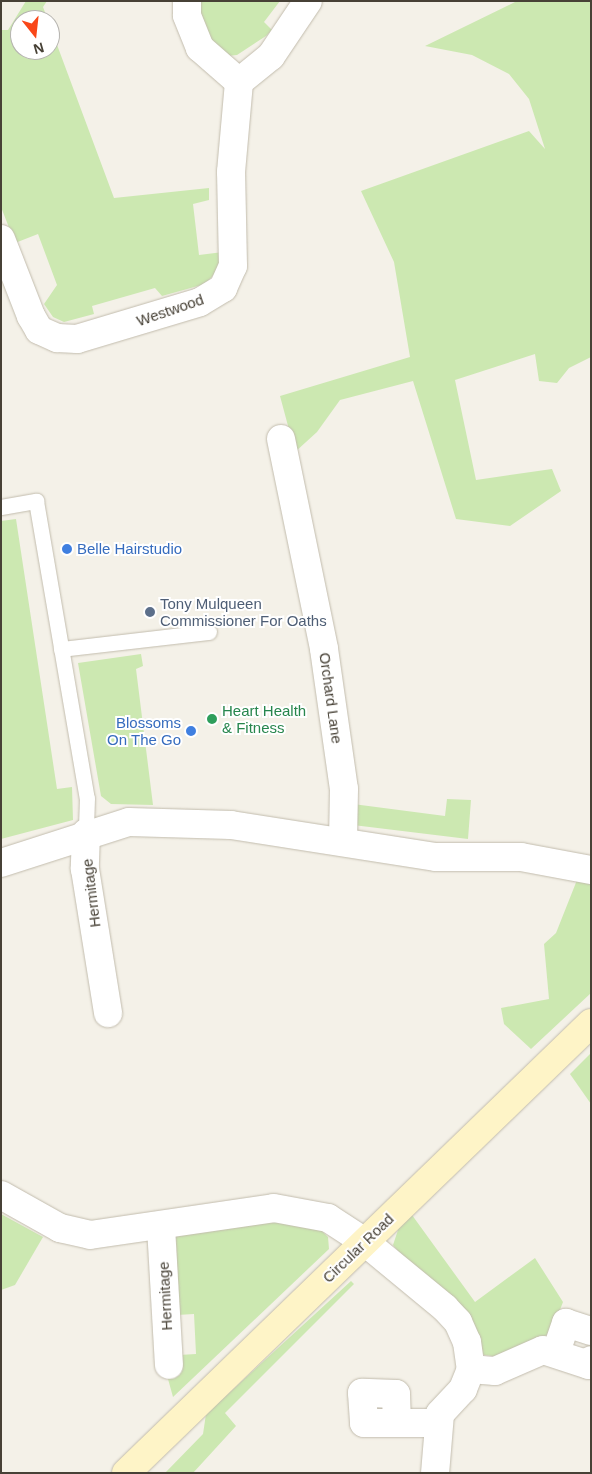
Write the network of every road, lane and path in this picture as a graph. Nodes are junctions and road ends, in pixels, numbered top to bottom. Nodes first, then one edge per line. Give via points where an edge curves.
1 (187, 1) edge
2 (308, 1) edge
3 (239, 82) junction
4 (1, 239) edge
5 (281, 439) dead end
6 (1, 507) edge
7 (209, 632) dead end
8 (61, 649) junction
9 (86, 833) junction
10 (343, 841) junction
11 (1, 863) edge
12 (591, 870) edge
13 (108, 1013) dead end
14 (591, 1023) edge
15 (1, 1195) edge
16 (161, 1228) junction
17 (365, 1242) junction
18 (591, 1331) edge
19 (556, 1352) junction
20 (591, 1360) edge
21 (169, 1365) dead end
22 (471, 1369) junction
23 (397, 1423) dead end
24 (438, 1423) junction
25 (126, 1473) edge
26 (435, 1473) edge

1 - 3 street via 187,15 200,48
2 - 3 street via 271,56
3 - 4 street, Westwood via 231,172 233,266 223,288 200,302 78,340 57,338 39,330 31,316
5 - 10 street, Orchard Lane via 324,649 344,789
6 - 8 lane via 36,501
7 - 8 lane
8 - 9 lane via 87,798
9 - 10 street via 129,822 231,825
9 - 11 street, Hermitage
9 - 13 street, Hermitage via 85,869
10 - 12 street via 436,856 521,857
14 - 17 main road, Circular Road
15 - 16 street via 60,1228 90,1235
16 - 17 street via 274,1208 328,1218
16 - 21 street, Hermitage
17 - 22 street via 458,1322
17 - 25 main road, Circular Road
18 - 19 street via 566,1323
19 - 20 street via 589,1365
19 - 22 street via 543,1350 495,1371
22 - 24 street via 463,1390
23 - 24 street
24 - 26 street

